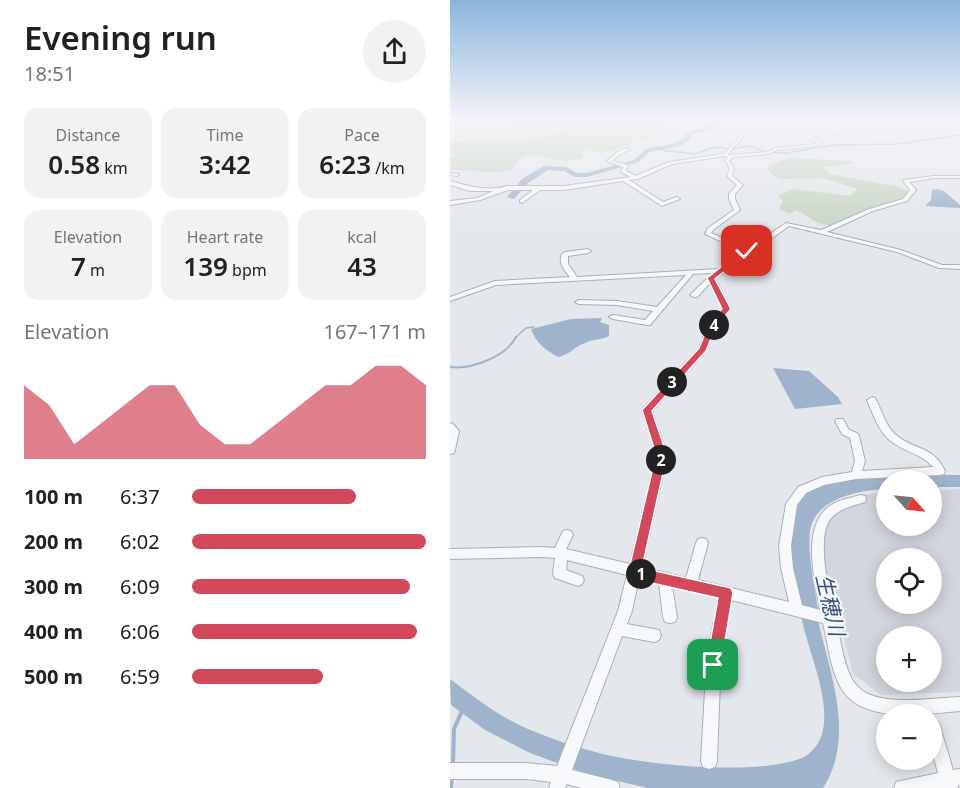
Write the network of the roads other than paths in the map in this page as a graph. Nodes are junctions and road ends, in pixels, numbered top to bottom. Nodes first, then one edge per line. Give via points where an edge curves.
1 (617, 155) edge
2 (715, 155) edge
3 (729, 155) edge
4 (450, 174) edge
5 (457, 175) dead end
6 (960, 177) edge
7 (636, 178) junction
8 (625, 180) junction
9 (450, 183) edge
10 (540, 187) junction
11 (500, 190) junction
12 (677, 199) dead end
13 (522, 201) dead end
14 (450, 203) edge
15 (822, 232) junction
16 (588, 251) dead end
17 (747, 251) junction
18 (960, 267) edge
19 (719, 271) junction
20 (691, 273) junction
21 (711, 278) junction
22 (575, 279) junction
23 (694, 295) dead end
24 (450, 299) edge
25 (579, 302) dead end
26 (659, 310) junction
27 (613, 317) dead end
28 (872, 400) dead end
29 (840, 421) dead end
30 (450, 426) edge
31 (450, 450) edge
32 (856, 475) junction
33 (861, 500) dead end
34 (567, 535) dead end
35 (702, 543) dead end
36 (450, 554) edge
37 (560, 554) junction
38 (634, 573) junction
39 (664, 579) junction
40 (578, 580) dead end
41 (690, 585) junction
42 (726, 593) junction
43 (798, 610) junction
44 (670, 617) dead end
45 (824, 617) junction
46 (618, 629) junction
47 (654, 635) dead end
48 (960, 704) edge
49 (876, 706) edge
50 (942, 707) edge
51 (942, 754) edge
52 (709, 762) dead end
53 (450, 771) edge
54 (561, 777) edge
55 (952, 781) edge
56 (612, 788) edge
57 (902, 788) edge

1 - 7 street via 609,161 623,165 626,175
2 - 7 street via 671,163
3 - 17 street via 729,176 740,185 732,194 738,210 708,234
4 - 5 street
6 - 15 street via 906,181 913,190 905,200
7 - 8 street
8 - 10 street
8 - 12 street via 662,204
9 - 11 street via 470,189
10 - 11 street
10 - 13 street
11 - 14 street via 478,199
15 - 17 street via 786,225
15 - 18 street via 899,251 938,266
16 - 22 street via 563,257
17 - 19 street
19 - 20 street
19 - 21 street
20 - 22 street
20 - 26 street
21 - 23 street
21 - 38 street via 727,309 712,326 703,349 647,410 662,455
22 - 24 street via 488,284
25 - 26 street
26 - 27 street via 647,323
28 - 32 street via 891,436 916,449 939,466 940,471
29 - 32 street via 845,432 854,436 861,460
30 - 31 street via 454,431
32 - 43 street via 809,486 792,504 785,557
33 - 45 street via 830,512 819,531
34 - 37 street
35 - 41 street
36 - 37 street
37 - 38 street
37 - 40 street via 559,574
38 - 39 street
38 - 46 street
39 - 41 street
39 - 44 street
41 - 42 street
42 - 43 street
42 - 52 street via 714,655
43 - 45 street
45 - 49 street via 845,681 858,698
46 - 47 street
46 - 54 street
48 - 50 street
51 - 55 street
53 - 54 street via 526,771
54 - 56 street
55 - 57 street

